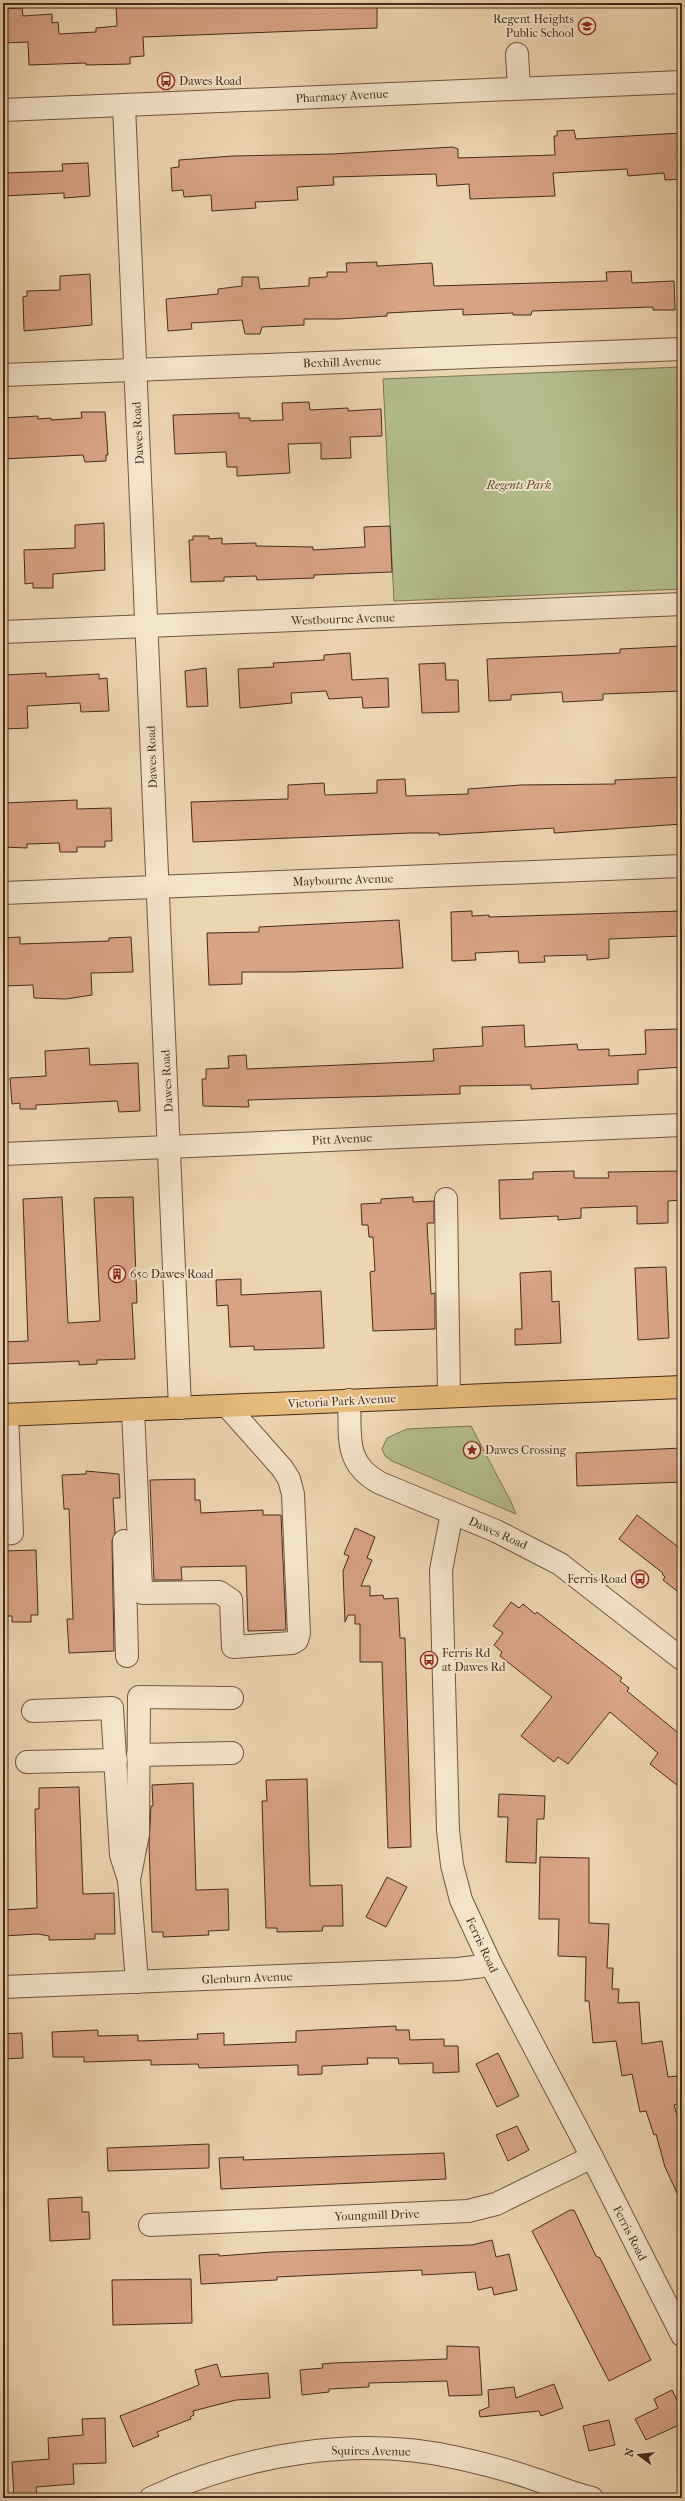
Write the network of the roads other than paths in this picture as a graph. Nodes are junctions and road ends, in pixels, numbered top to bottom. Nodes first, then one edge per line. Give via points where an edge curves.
1 (517, 54) dead end
2 (682, 82) edge
3 (519, 88) junction
4 (124, 106) junction
5 (3, 110) edge
6 (682, 349) edge
7 (135, 369) junction
8 (3, 376) edge
9 (682, 604) edge
10 (147, 627) junction
11 (3, 632) edge
12 (682, 866) edge
13 (157, 888) junction
14 (3, 893) edge
15 (682, 1125) edge
16 (170, 1146) junction
17 (3, 1154) edge
18 (446, 1199) dead end
19 (682, 1387) edge
20 (449, 1396) junction
21 (349, 1400) junction
22 (227, 1406) junction
23 (180, 1408) junction
24 (126, 1410) junction
25 (5, 1415) edge
26 (6, 1476) edge
27 (452, 1513) junction
28 (3, 1534) edge
29 (127, 1656) dead end
30 (682, 1659) edge
31 (232, 1698) dead end
32 (33, 1711) dead end
33 (232, 1753) dead end
34 (138, 1755) junction
35 (116, 1760) junction
36 (27, 1762) dead end
37 (129, 1880) junction
38 (492, 1965) junction
39 (137, 1982) junction
40 (3, 1987) edge
41 (592, 2157) junction
42 (150, 2225) dead end
43 (682, 2335) edge
44 (151, 2498) edge
45 (592, 2498) edge

1 - 3 street
2 - 3 street, Pharmacy Avenue
3 - 4 street, Pharmacy Avenue
4 - 5 street, Pharmacy Avenue
4 - 7 street, Dawes Road
6 - 7 street, Bexhill Avenue
7 - 8 street, Bexhill Avenue
7 - 10 street, Dawes Road
9 - 10 street, Westbourne Avenue
10 - 11 street, Westbourne Avenue
10 - 13 street, Dawes Road
12 - 13 street, Maybourne Avenue
13 - 14 street, Maybourne Avenue
13 - 16 street, Dawes Road
15 - 16 street, Pitt Avenue
16 - 17 street, Pitt Avenue
16 - 23 street, Dawes Road
18 - 20 street
19 - 20 main road, Victoria Park Avenue
20 - 21 main road, Victoria Park Avenue
21 - 22 main road, Victoria Park Avenue
21 - 27 street, Dawes Road via 351,1449 361,1471 380,1483
22 - 23 main road, Victoria Park Avenue
22 - 24 street via 289,1478 293,1494 299,1633 292,1643 233,1647 231,1600 219,1592 143,1593
23 - 24 main road, Victoria Park Avenue
24 - 25 main road, Victoria Park Avenue
24 - 29 street
25 - 26 street
26 - 28 street via 12,1533
27 - 30 street, Dawes Road via 530,1547 560,1564
27 - 38 street, Ferris Road via 441,1570 448,1830 452,1865 461,1900
31 - 34 street via 139,1697
32 - 35 street via 112,1708
33 - 34 street
34 - 37 street via 138,1834
35 - 36 street
35 - 37 street via 120,1855
37 - 39 street
38 - 39 street, Glenburn Avenue via 458,1969
38 - 41 street, Ferris Road
39 - 40 street, Glenburn Avenue
41 - 42 street, Youngmill Drive via 496,2204 468,2211
41 - 43 street, Ferris Road
44 - 45 street, Squires Avenue via 212,2474 256,2461 305,2452 360,2449 451,2456

